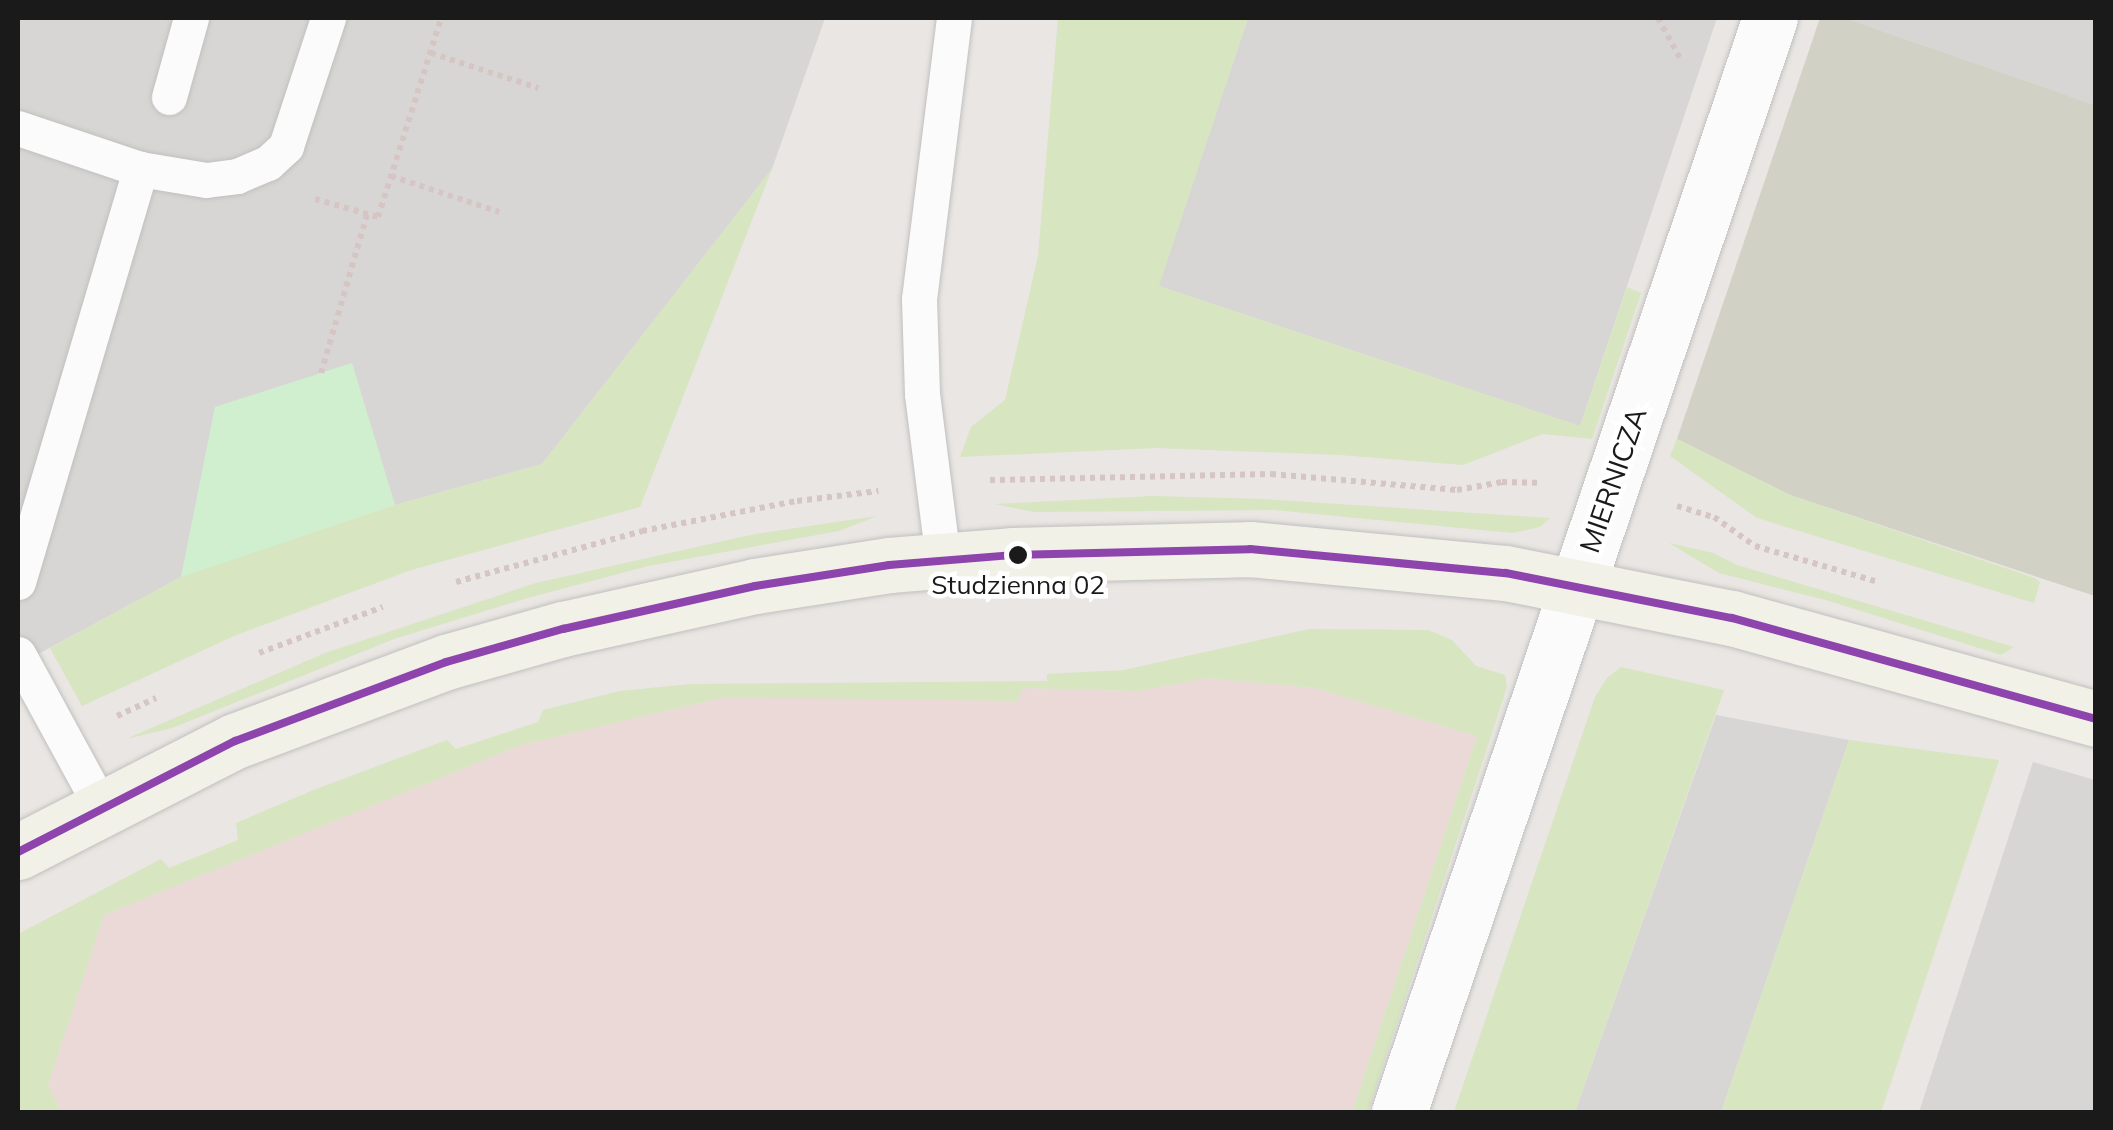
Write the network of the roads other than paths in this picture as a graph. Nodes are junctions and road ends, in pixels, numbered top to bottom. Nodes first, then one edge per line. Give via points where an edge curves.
1 (191, 18) edge
2 (328, 18) edge
3 (954, 18) edge
4 (1770, 18) edge
5 (169, 97) dead end
6 (18, 128) edge
7 (140, 169) junction
8 (943, 560) junction
9 (18, 582) edge
10 (1578, 584) junction
11 (18, 654) edge
12 (2096, 720) edge
13 (102, 808) junction
14 (18, 852) edge
15 (1399, 1112) edge

1 - 5 lane
2 - 7 lane via 286,146 268,163 206,180
3 - 8 lane via 919,299 922,394
4 - 10 street, MIERNICZA
6 - 7 lane
7 - 9 lane
8 - 10 street via 1250,550 1343,554
8 - 13 street via 739,589 446,662 234,742
10 - 12 street via 1732,618
10 - 15 street, MIERNICZA
11 - 13 lane
13 - 14 street

